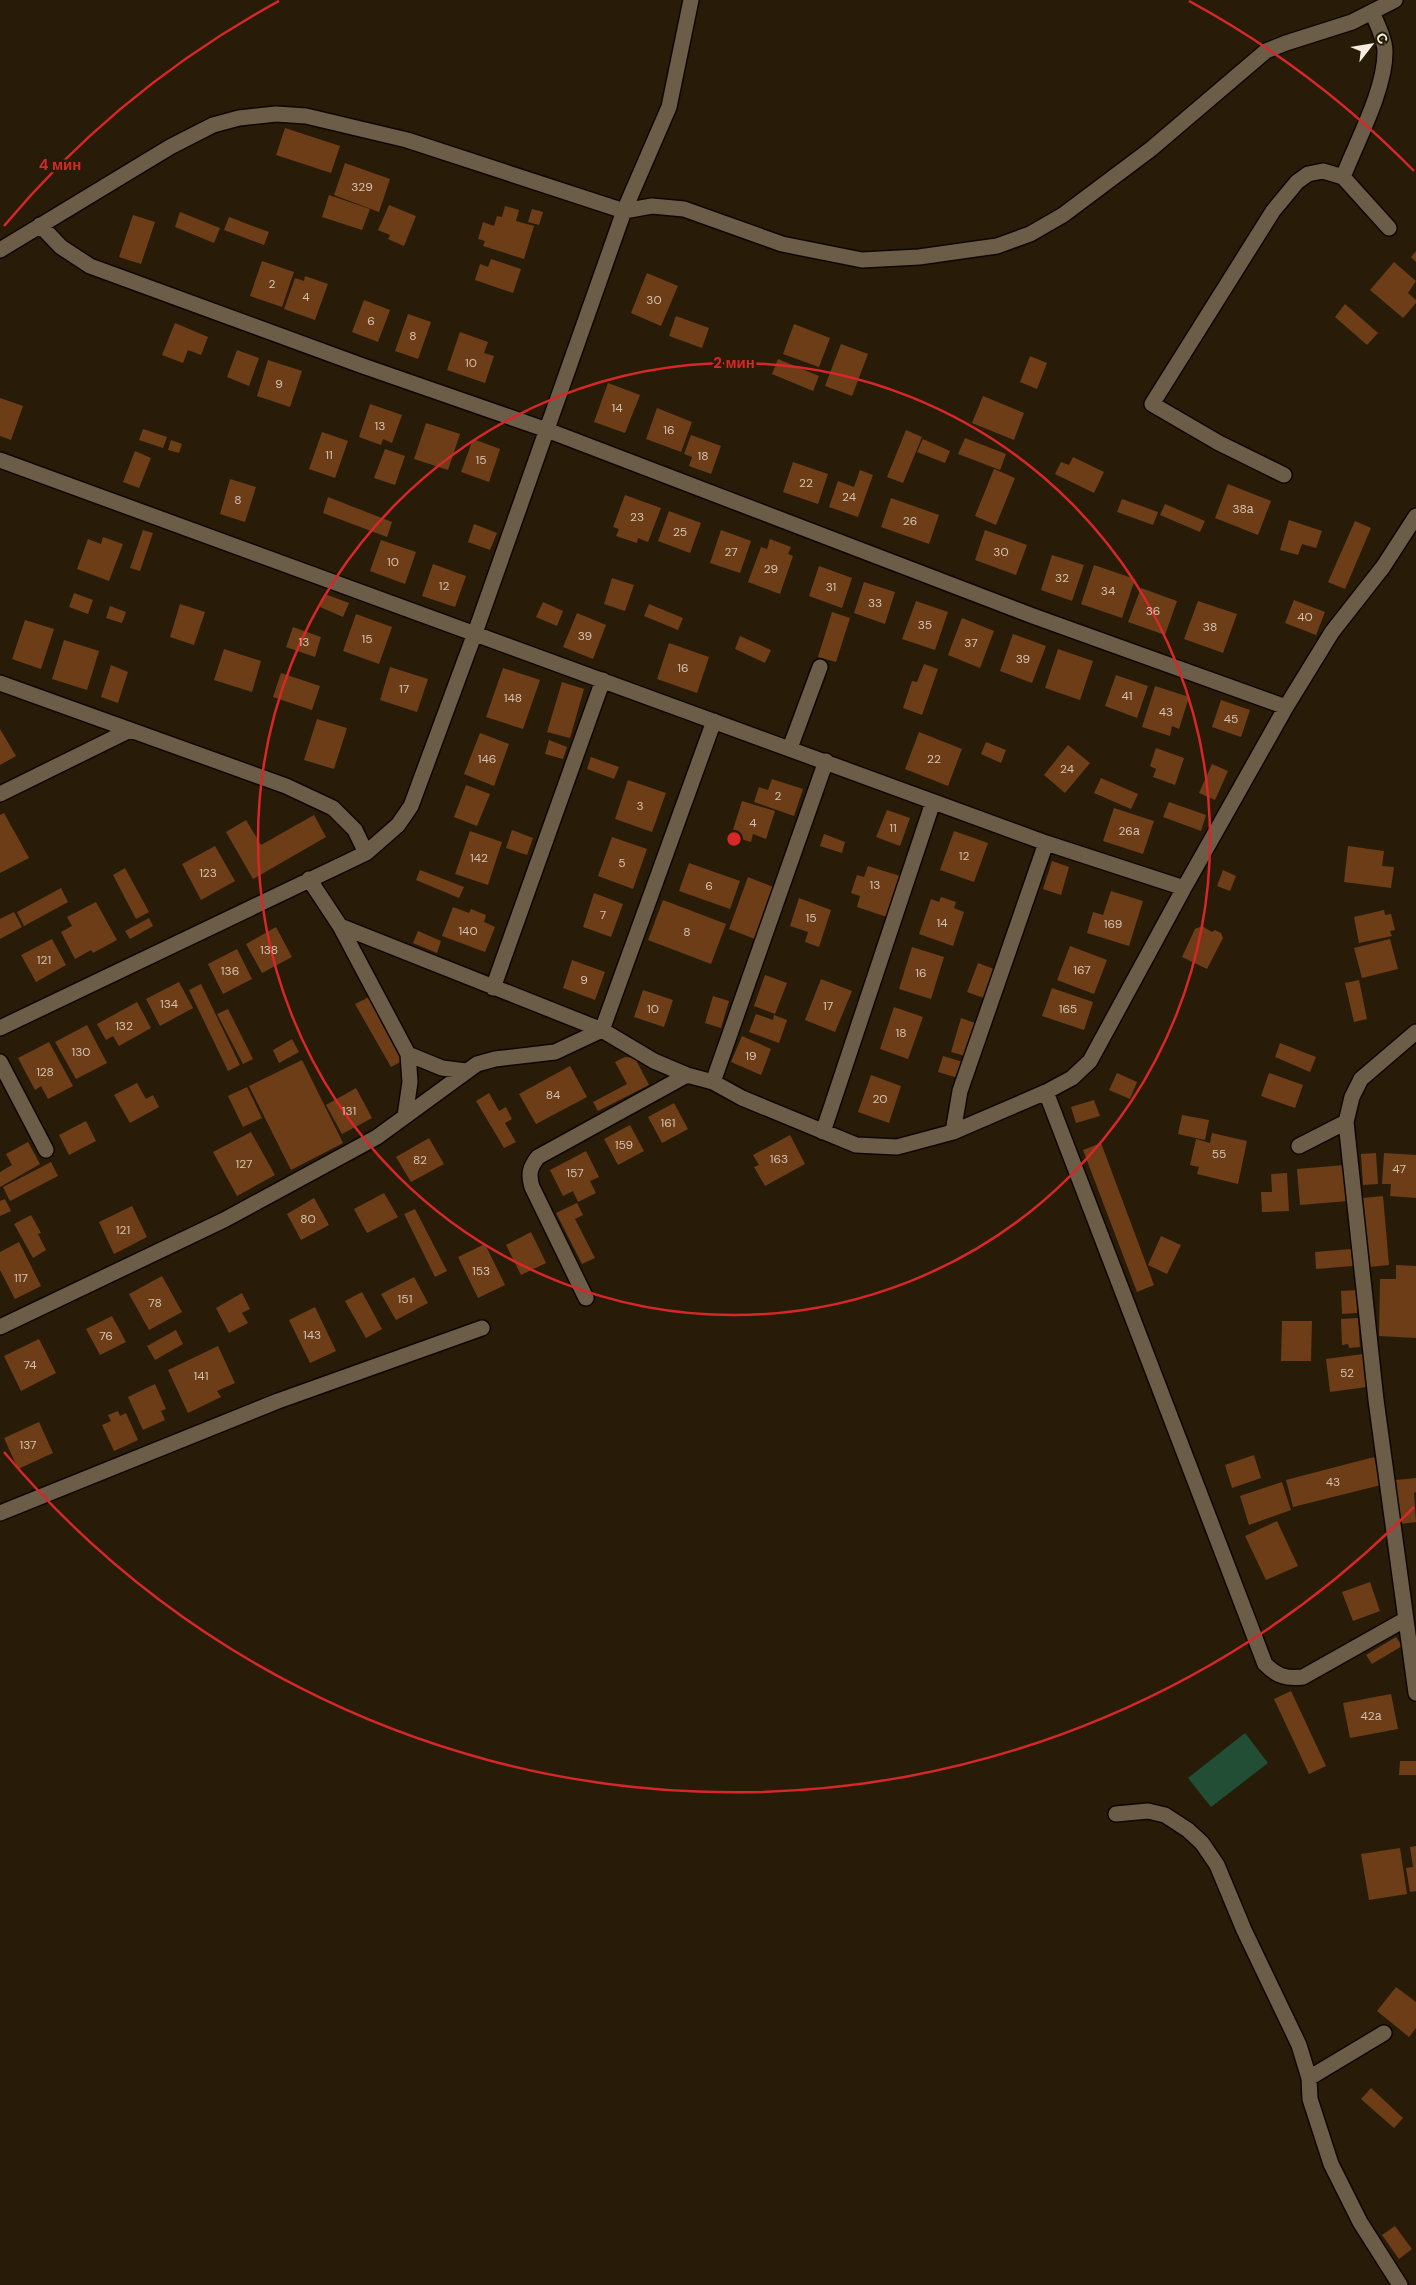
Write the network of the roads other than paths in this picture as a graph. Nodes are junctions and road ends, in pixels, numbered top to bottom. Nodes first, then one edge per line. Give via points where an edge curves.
1 (692, 0) edge
2 (1395, 0) edge
3 (1372, 12) junction
4 (1343, 177) junction
5 (624, 211) junction
6 (40, 225) junction
7 (1389, 228) dead end
8 (0, 250) edge
9 (547, 430) junction
10 (0, 460) edge
11 (1284, 475) dead end
12 (1416, 516) edge
13 (475, 633) junction
14 (820, 667) dead end
15 (603, 680) junction
16 (0, 683) edge
17 (1286, 707) junction
18 (714, 721) junction
19 (130, 730) junction
20 (790, 748) junction
21 (826, 761) junction
22 (0, 794) edge
23 (933, 802) junction
24 (1046, 843) junction
25 (366, 853) junction
26 (309, 878) junction
27 (1184, 888) junction
28 (340, 926) junction
29 (493, 988) junction
30 (0, 1028) edge
31 (602, 1030) junction
32 (1416, 1032) edge
33 (408, 1054) junction
34 (0, 1062) edge
35 (466, 1071) junction
36 (687, 1075) junction
37 (713, 1082) junction
38 (1046, 1092) junction
39 (405, 1116) junction
40 (1346, 1122) junction
41 (823, 1132) junction
42 (953, 1132) junction
43 (1299, 1146) dead end
44 (46, 1150) dead end
45 (586, 1298) dead end
46 (0, 1327) edge
47 (482, 1328) dead end
48 (0, 1513) edge
49 (1406, 1619) junction
50 (1416, 1693) edge
51 (1116, 1814) dead end
52 (1384, 2033) dead end
53 (1309, 2078) junction
54 (1400, 2285) edge

1 - 5 street via 669,107
2 - 3 street
3 - 4 street via 1385,51 1383,70 1379,88
3 - 5 street via 1266,51 1151,149 1063,215 1030,234 998,246 919,257 862,260 782,244 684,209 652,206
4 - 7 street
4 - 11 street via 1323,171 1308,174 1297,182 1273,211 1152,404 1219,443
5 - 6 street via 407,140 306,116 276,114 213,125
5 - 9 street
6 - 8 street
6 - 9 street via 61,247 90,266
9 - 13 street
9 - 17 street via 1034,616
10 - 13 street
12 - 17 street via 1383,567 1332,632
13 - 15 street
13 - 25 street via 411,806 398,825
14 - 20 street
15 - 18 street
15 - 29 street
16 - 19 street
17 - 27 street
18 - 20 street
18 - 31 street
19 - 22 street
19 - 25 street via 286,786 333,808 355,830
20 - 21 street
21 - 23 street
21 - 37 street
23 - 24 street
23 - 41 street
24 - 27 street
24 - 42 street via 960,1092
25 - 26 street
26 - 28 street
26 - 30 street
27 - 38 street via 1090,1061 1072,1078
28 - 29 street
28 - 33 street
29 - 31 street
31 - 35 street via 555,1052 495,1059
31 - 36 street via 654,1061
32 - 40 street via 1361,1079 1352,1097
33 - 35 street via 442,1068
33 - 39 street via 410,1082
34 - 44 street
35 - 39 street
36 - 37 street
36 - 45 street via 538,1157 531,1165 532,1187
37 - 41 street via 742,1098
38 - 42 street
38 - 49 street via 1265,1664 1282,1677 1303,1677
39 - 46 street via 377,1137 224,1220
40 - 43 street
40 - 49 street via 1376,1400
41 - 42 street via 856,1145 897,1148
47 - 48 street via 278,1401
49 - 50 street
51 - 53 street via 1148,1811 1165,1815 1202,1843 1217,1865 1299,2045
52 - 53 street
53 - 54 street via 1310,2099 1331,2164 1360,2222

